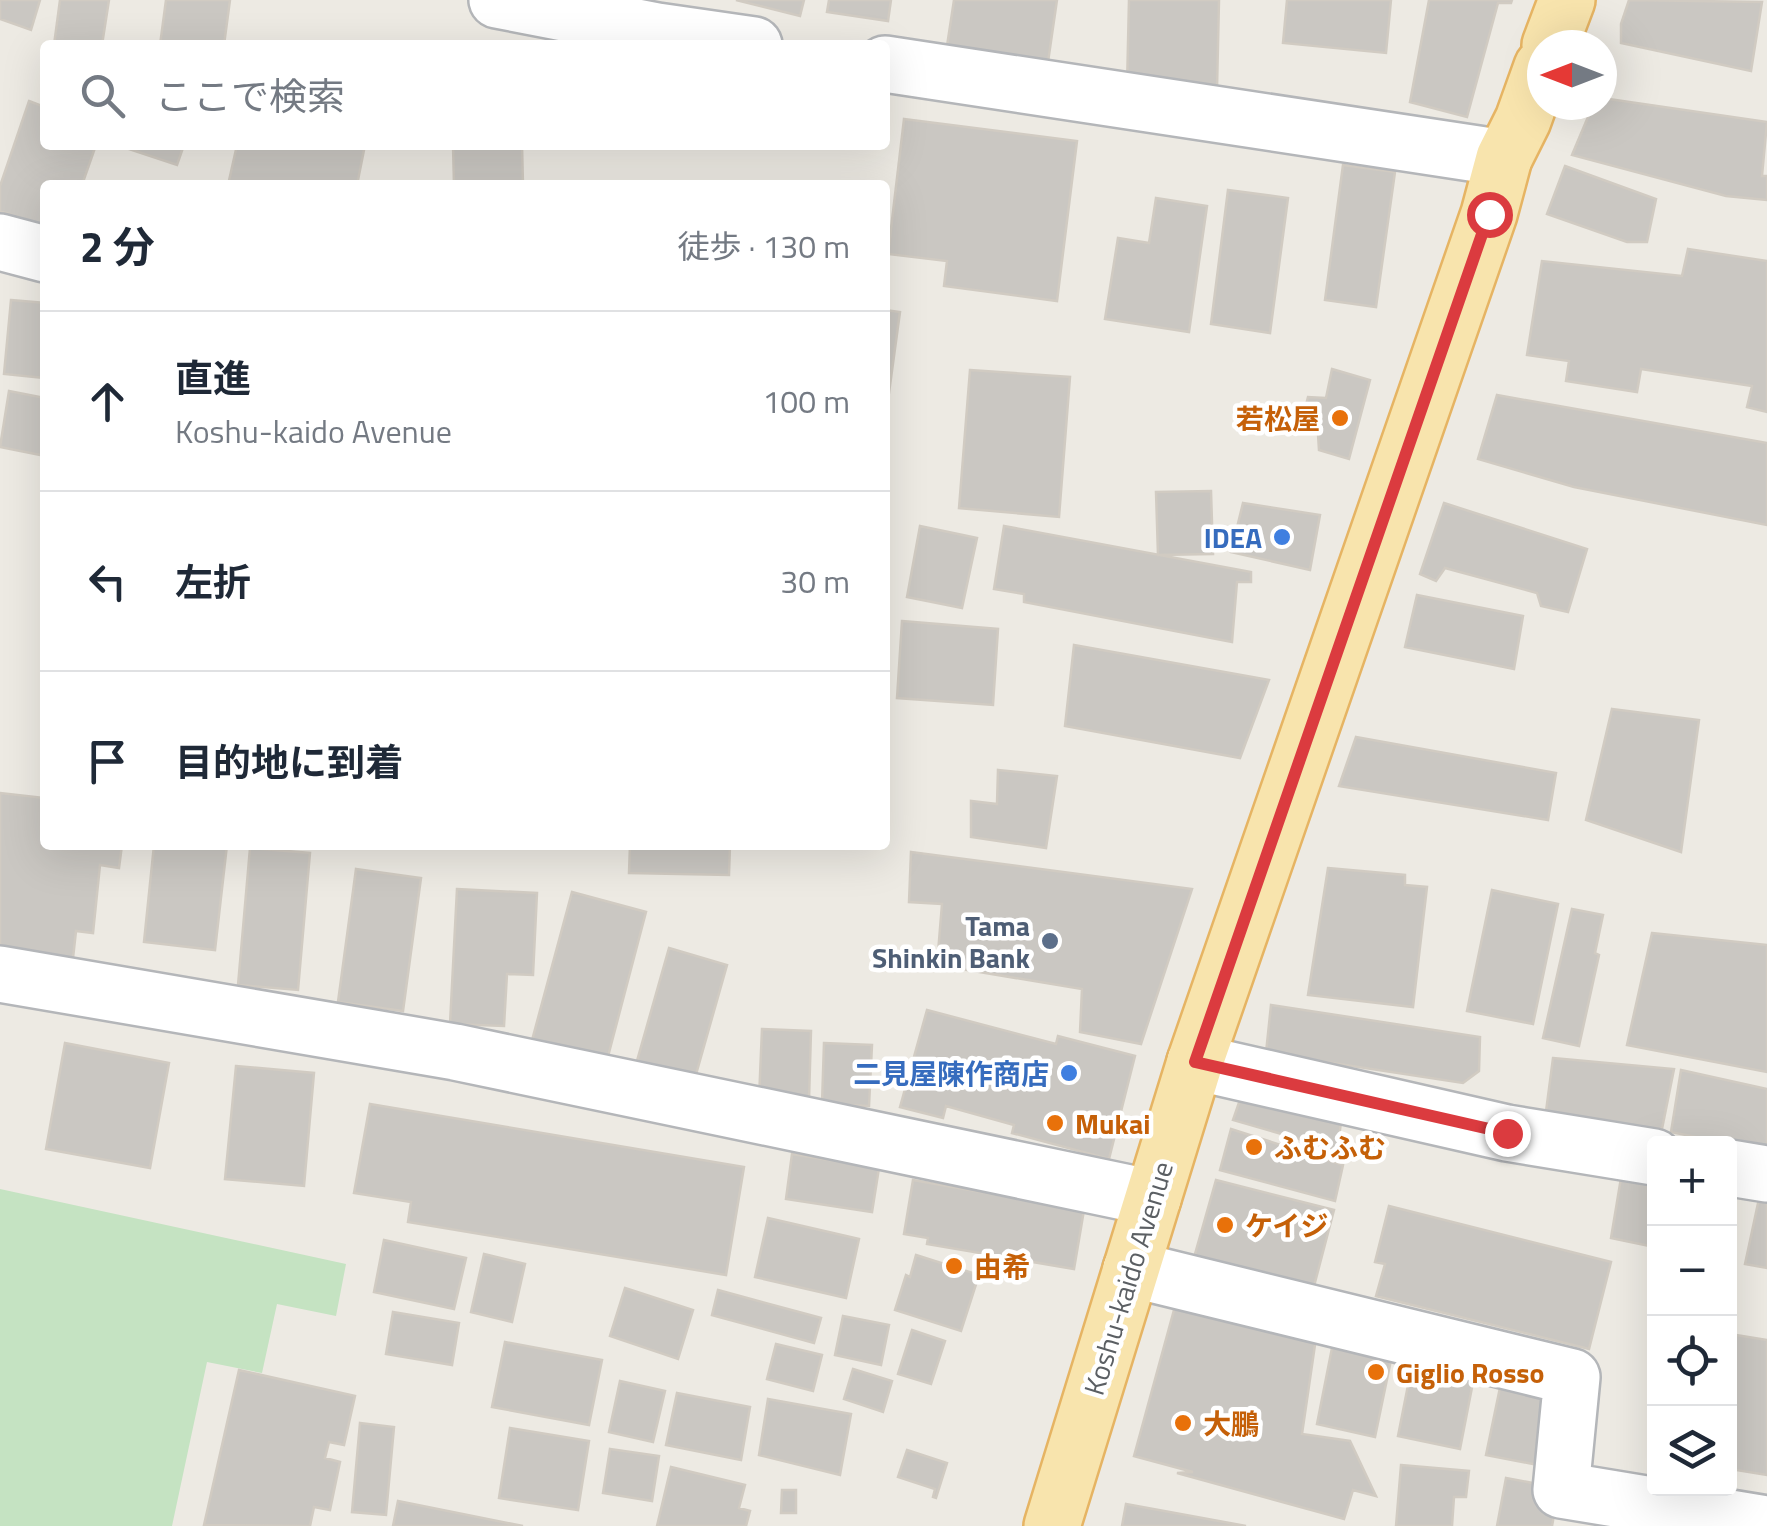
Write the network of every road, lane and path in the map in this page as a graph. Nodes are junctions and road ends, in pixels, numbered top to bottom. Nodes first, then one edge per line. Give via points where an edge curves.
1 (497, 0) edge
2 (1567, 0) edge
3 (661, 15) edge
4 (1556, 30) edge
5 (738, 40) edge
6 (890, 65) edge
7 (1527, 109) edge
8 (1504, 158) junction
9 (0, 242) edge
10 (40, 253) edge
11 (0, 974) edge
12 (1195, 1062) junction
13 (1647, 1155) edge
14 (1737, 1169) edge
15 (1767, 1174) edge
16 (1153, 1198) junction
17 (1131, 1269) junction
18 (1767, 1524) edge
19 (1052, 1526) edge

1 - 3 street
2 - 4 main road
3 - 5 street
6 - 8 street
7 - 8 main road, Koshu-kaido Avenue
8 - 12 main road, Koshu-kaido Avenue
9 - 10 street
11 - 16 street via 455,1052
12 - 13 street via 1507,1133
12 - 16 main road, Koshu-kaido Avenue
14 - 15 street
16 - 17 main road, Koshu-kaido Avenue
17 - 18 street via 1572,1377 1561,1490
17 - 19 main road, Koshu-kaido Avenue

